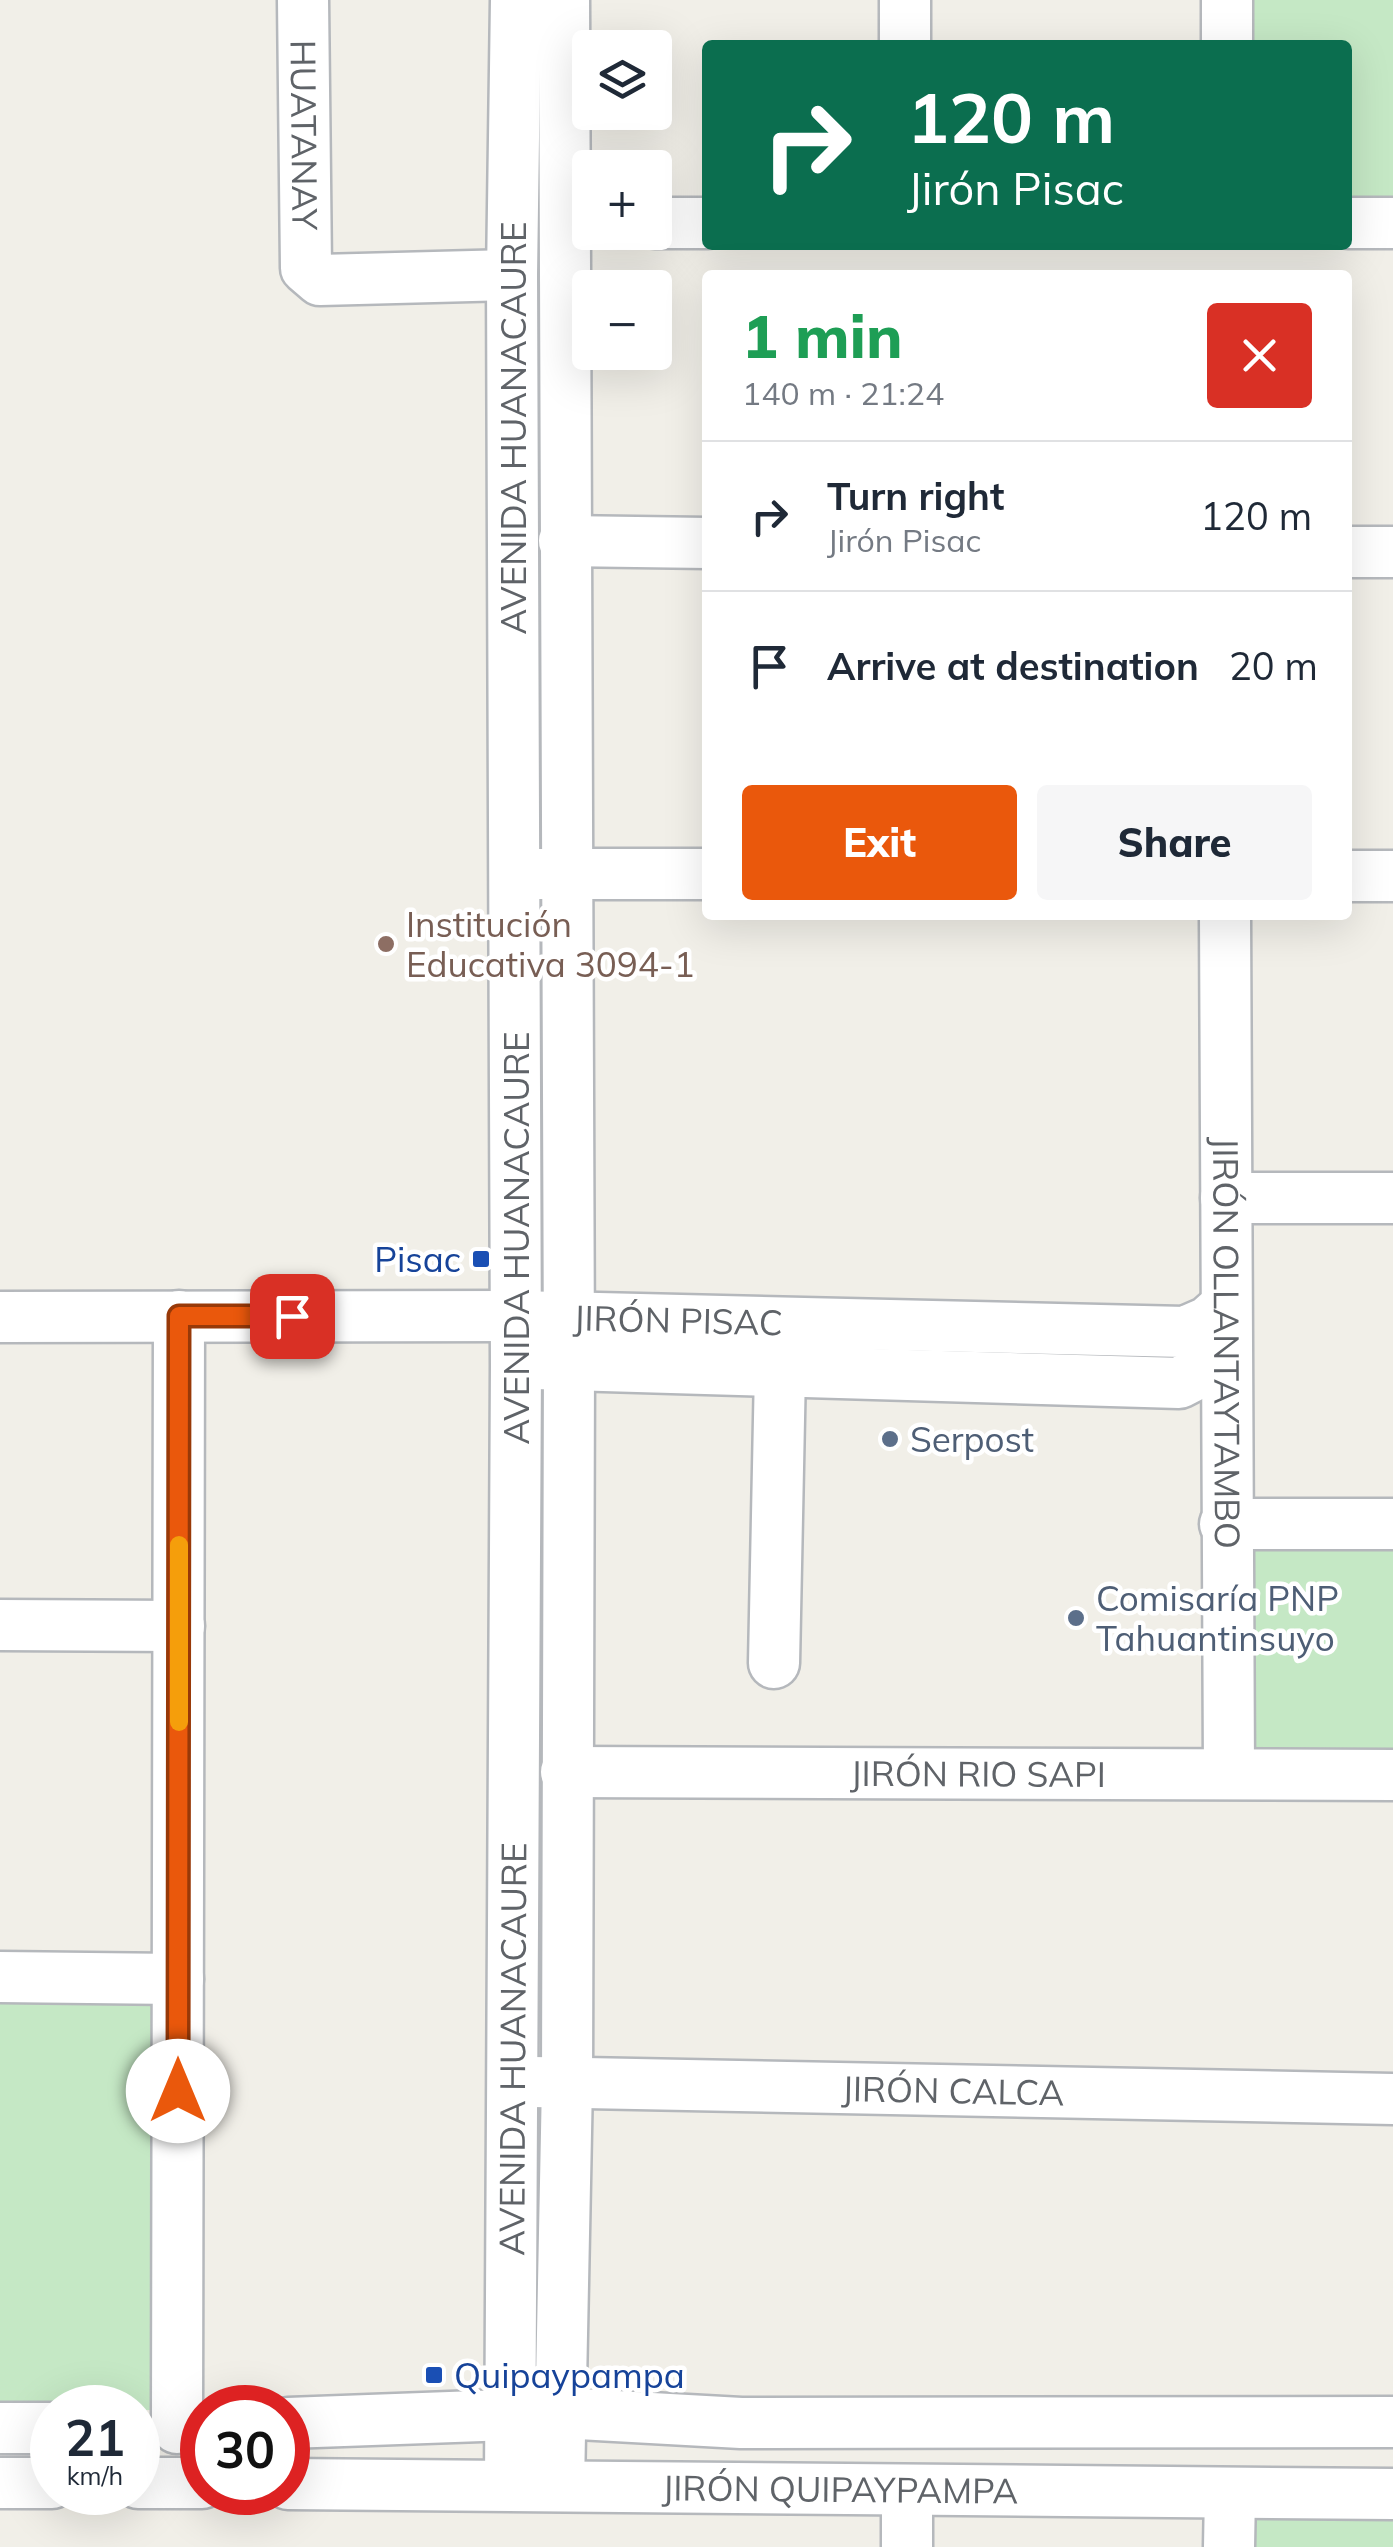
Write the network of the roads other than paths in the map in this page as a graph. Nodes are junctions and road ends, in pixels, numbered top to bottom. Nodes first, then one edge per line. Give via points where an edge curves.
1 (303, 0) edge
2 (516, 0) edge
3 (564, 0) edge
4 (905, 0) edge
5 (1227, 0) edge
6 (906, 40) edge
7 (1228, 40) edge
8 (573, 150) edge
9 (513, 222) junction
10 (572, 223) edge
11 (672, 223) edge
12 (702, 223) edge
13 (1352, 223) edge
14 (1393, 224) edge
15 (576, 250) edge
16 (512, 275) junction
17 (564, 541) junction
18 (702, 543) edge
19 (1352, 552) edge
20 (1393, 552) edge
21 (514, 874) junction
22 (566, 874) junction
23 (702, 874) edge
24 (1352, 876) edge
25 (1393, 876) edge
26 (1225, 920) edge
27 (1226, 1198) junction
28 (1393, 1198) edge
29 (179, 1316) junction
30 (0, 1317) edge
31 (1225, 1328) junction
32 (516, 1340) junction
33 (568, 1340) junction
34 (780, 1370) junction
35 (1226, 1524) junction
36 (1393, 1524) edge
37 (0, 1624) edge
38 (179, 1626) junction
39 (774, 1663) dead end
40 (566, 1772) junction
41 (1228, 1772) junction
42 (1393, 1775) edge
43 (0, 1978) edge
44 (178, 1979) junction
45 (566, 2082) junction
46 (514, 2083) junction
47 (1393, 2099) edge
48 (562, 2414) junction
49 (512, 2416) junction
50 (310, 2422) edge
51 (1393, 2422) edge
52 (172, 2427) edge
53 (0, 2428) edge
54 (30, 2428) edge
55 (0, 2483) edge
56 (30, 2483) edge
57 (310, 2484) edge
58 (510, 2484) junction
59 (559, 2485) junction
60 (908, 2493) junction
61 (1230, 2494) junction
62 (1393, 2494) edge
63 (907, 2547) edge
64 (1230, 2547) edge

1 - 16 street, HUATANAY via 306,268 320,280
2 - 9 street, AVENIDA HUANACAURE
3 - 8 street, AVENIDA HUANACAURE
4 - 6 street
5 - 7 street
9 - 10 street
9 - 16 street, AVENIDA HUANACAURE
11 - 12 street
13 - 14 street
15 - 17 street, AVENIDA HUANACAURE
16 - 21 street, AVENIDA HUANACAURE
17 - 18 street
17 - 22 street, AVENIDA HUANACAURE
19 - 20 street
21 - 22 street
21 - 32 street, AVENIDA HUANACAURE
22 - 23 street
22 - 33 street, AVENIDA HUANACAURE
24 - 25 street
26 - 27 street, JIRÓN OLLANTAYTAMBO
27 - 28 street
27 - 31 street, JIRÓN OLLANTAYTAMBO
29 - 30 street, JIRÓN PISAC
29 - 32 street, JIRÓN PISAC
29 - 38 street
31 - 33 street, JIRÓN PISAC via 1208,1322 1186,1332
31 - 34 street, JIRÓN PISAC via 1206,1369 1179,1382
31 - 35 street, JIRÓN OLLANTAYTAMBO
32 - 33 street, JIRÓN PISAC
32 - 46 street, AVENIDA HUANACAURE
33 - 34 street, JIRÓN PISAC
33 - 40 street, AVENIDA HUANACAURE
34 - 39 street
35 - 36 street
35 - 41 street, JIRÓN OLLANTAYTAMBO
37 - 38 street
38 - 44 street
40 - 41 street, JIRÓN RIO SAPI
40 - 45 street, AVENIDA HUANACAURE
41 - 42 street, JIRÓN RIO SAPI
43 - 44 street
44 - 52 street
45 - 46 street, JIRÓN CALCA
45 - 47 street, JIRÓN CALCA
45 - 48 street, AVENIDA HUANACAURE
46 - 49 street, AVENIDA HUANACAURE
48 - 49 street
48 - 51 street via 761,2424
48 - 59 street, AVENIDA HUANACAURE
49 - 50 street
49 - 58 street, AVENIDA HUANACAURE
53 - 54 street
55 - 56 street
57 - 58 street, JIRÓN QUIPAYPAMPA
58 - 59 street, JIRÓN QUIPAYPAMPA
59 - 60 street, JIRÓN QUIPAYPAMPA
60 - 61 street, JIRÓN QUIPAYPAMPA
60 - 63 street
61 - 62 street, JIRÓN QUIPAYPAMPA
61 - 64 street

